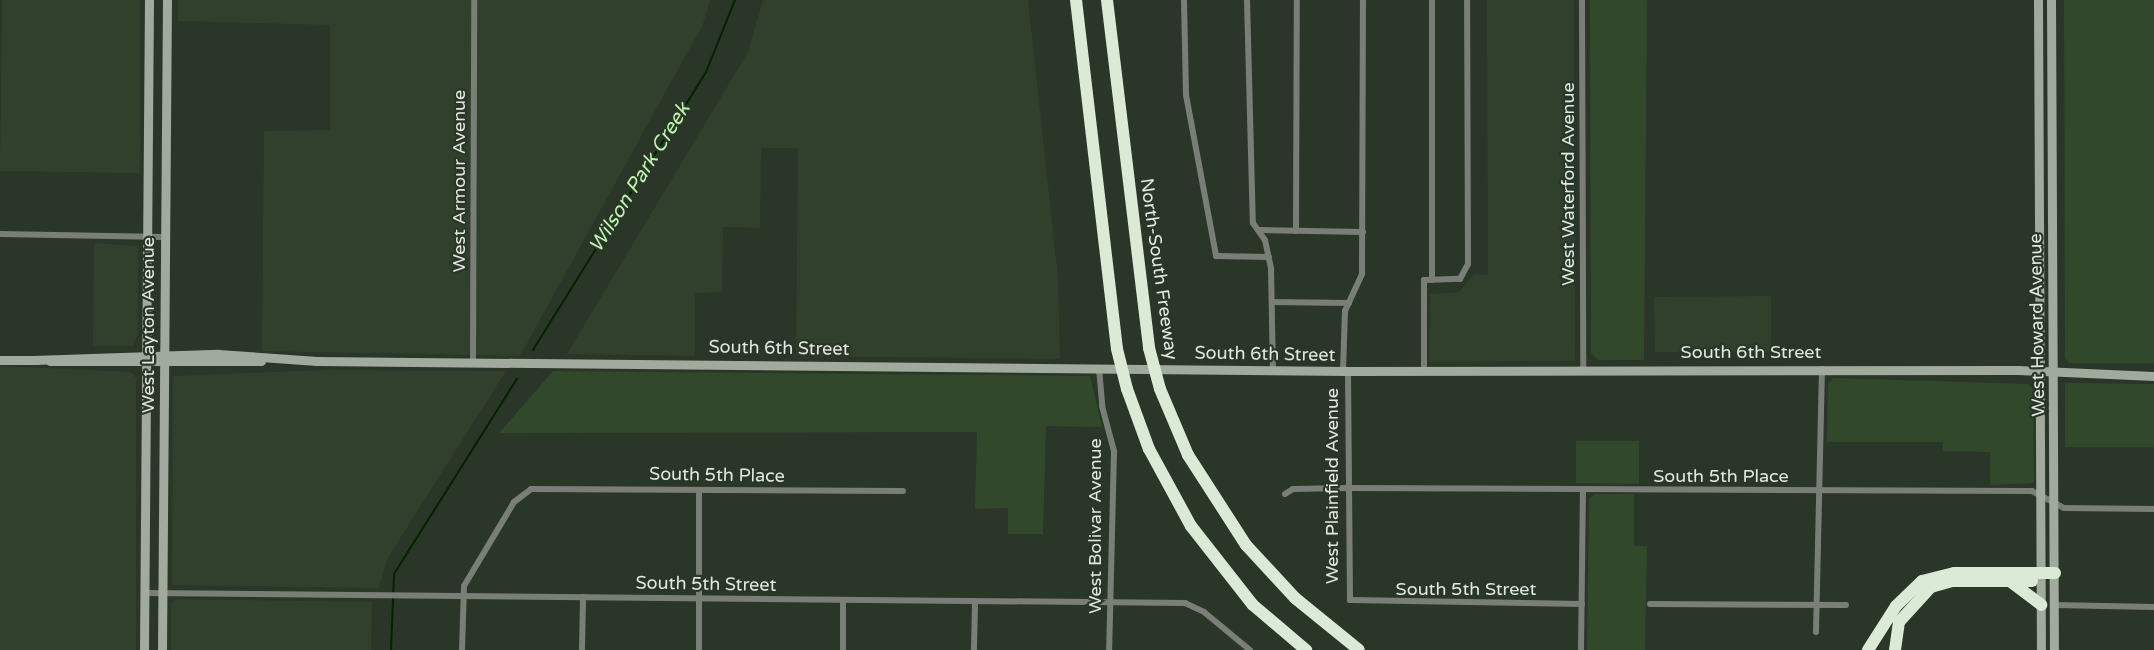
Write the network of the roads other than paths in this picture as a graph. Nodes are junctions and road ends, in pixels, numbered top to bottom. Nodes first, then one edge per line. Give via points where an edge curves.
1 (149, 0) edge
2 (167, 0) edge
3 (474, 0) edge
4 (1076, 0) edge
5 (1107, 0) edge
6 (1184, 0) edge
7 (1247, 0) edge
8 (1297, 0) edge
9 (1363, 0) edge
10 (1432, 0) edge
11 (1467, 0) edge
12 (1582, 0) edge
13 (2038, 0) edge
14 (2051, 0) edge
15 (1258, 230) junction
16 (1296, 231) junction
17 (1363, 232) junction
18 (0, 234) edge
19 (147, 234) junction
20 (165, 237) junction
21 (1269, 257) junction
22 (1432, 280) junction
23 (1272, 302) junction
24 (1350, 303) junction
25 (164, 359) junction
26 (0, 360) edge
27 (146, 360) junction
28 (473, 361) junction
29 (1099, 368) junction
30 (1583, 368) junction
31 (1822, 369) junction
32 (1273, 370) junction
33 (1346, 371) junction
34 (1424, 371) junction
35 (2039, 372) junction
36 (2053, 373) junction
37 (2154, 376) edge
38 (1347, 488) junction
39 (699, 490) junction
40 (1583, 490) junction
41 (1819, 490) junction
42 (903, 491) dead end
43 (1286, 494) dead end
44 (2040, 495) junction
45 (2055, 503) junction
46 (2154, 509) edge
47 (2040, 577) junction
48 (2055, 577) junction
49 (2010, 582) junction
50 (145, 593) junction
51 (162, 593) junction
52 (463, 596) junction
53 (583, 597) junction
54 (700, 599) junction
55 (1350, 600) joint
56 (843, 601) junction
57 (975, 602) junction
58 (1110, 602) junction
59 (1582, 604) junction
60 (1650, 604) dead end
61 (1817, 605) junction
62 (1846, 605) dead end
63 (2040, 605) junction
64 (2054, 605) junction
65 (2154, 607) edge
66 (1816, 632) dead end
67 (144, 650) edge
68 (162, 650) edge
69 (462, 650) edge
70 (582, 650) edge
71 (699, 650) edge
72 (843, 650) edge
73 (974, 650) edge
74 (1109, 650) edge
75 (1250, 650) edge
76 (1306, 650) edge
77 (1359, 650) edge
78 (1581, 650) edge
79 (1868, 650) edge
80 (1895, 650) edge
81 (2041, 650) edge
82 (2054, 650) edge

1 - 19 main road, West Layton Avenue
2 - 20 main road, West Layton Avenue
3 - 28 street, West Armour Avenue
4 - 76 highway, bridge via 1117,349 1127,390 1149,449 1191,526 1253,605
5 - 77 highway, North-South Freeway, bridge via 1149,348 1160,390 1188,455 1246,545 1295,598
6 - 21 street via 1186,95 1216,256
7 - 15 street via 1251,188
8 - 16 street
9 - 17 street, West Plainfield Avenue
10 - 22 street
11 - 22 street via 1468,264 1460,279
12 - 30 street, West Waterford Avenue
13 - 35 main road, West Howard Avenue
14 - 36 main road, West Howard Avenue
15 - 16 street
15 - 21 street
16 - 17 street
17 - 24 street, West Plainfield Avenue via 1362,274
18 - 19 street
19 - 20 street
19 - 27 main road, West Layton Avenue
20 - 25 main road, West Layton Avenue
21 - 23 street
22 - 34 street via 1424,280
23 - 24 street
23 - 32 street
24 - 33 street, West Plainfield Avenue
25 - 27 main road, South 6th Street
25 - 28 main road, South 6th Street
25 - 51 main road, West Layton Avenue
26 - 27 main road, South 6th Street
27 - 50 main road, West Layton Avenue
28 - 29 main road, South 6th Street
29 - 32 main road, South 6th Street
29 - 58 street, West Bolivar Avenue via 1102,406 1114,451
30 - 31 main road, South 6th Street
30 - 34 main road, South 6th Street
31 - 35 main road, South 6th Street
31 - 41 street
32 - 33 main road, South 6th Street
33 - 34 main road, South 6th Street
33 - 38 street, West Plainfield Avenue
35 - 36 main road, South 6th Street
35 - 44 main road, West Howard Avenue
36 - 37 main road, South 6th Street
36 - 45 main road, West Howard Avenue
38 - 40 street, South 5th Place
38 - 43 street, South 5th Place via 1293,489
38 - 55 street, West Plainfield Avenue
39 - 42 street, South 5th Place
39 - 52 street, South 5th Place via 531,489 514,502
39 - 54 street
40 - 41 street, South 5th Place
40 - 59 street
41 - 44 street, South 5th Place
41 - 61 street
44 - 45 street, South 5th Place
44 - 47 main road, West Howard Avenue
45 - 46 street, South 5th Place via 2064,508
45 - 48 main road, West Howard Avenue
47 - 48 highway
47 - 49 highway
47 - 63 main road, West Howard Avenue
47 - 79 highway via 1954,573 1922,581 1896,606
48 - 64 main road, West Howard Avenue
49 - 63 highway
49 - 80 highway via 1931,587 1899,622
50 - 51 street, South 5th Street
50 - 67 main road, West Layton Avenue
51 - 52 street, South 5th Street
51 - 68 main road, West Layton Avenue
52 - 53 street, South 5th Street
52 - 69 street
53 - 54 street, South 5th Street
53 - 70 street
54 - 56 street, South 5th Street
54 - 71 street
55 - 59 street, South 5th Street
56 - 57 street, South 5th Street
56 - 72 street
57 - 58 street, South 5th Street
57 - 73 street
58 - 74 street, West Bolivar Avenue
58 - 75 street, South 5th Street via 1190,604
59 - 78 street
60 - 61 street
61 - 62 street
61 - 66 street
63 - 81 main road, West Howard Avenue
64 - 65 street
64 - 82 main road, West Howard Avenue

